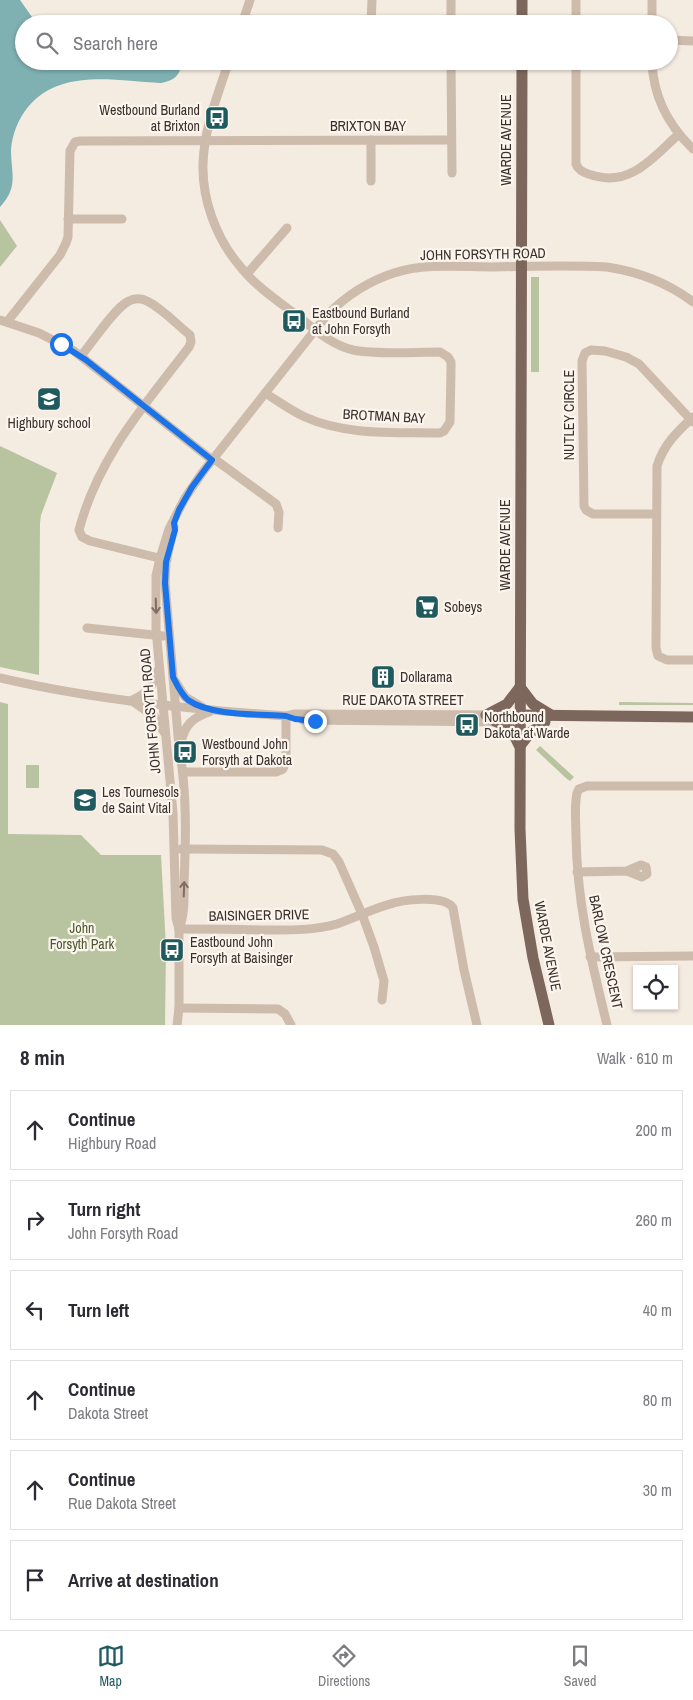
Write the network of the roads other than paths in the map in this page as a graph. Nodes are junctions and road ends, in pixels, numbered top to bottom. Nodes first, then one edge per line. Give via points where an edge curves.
1 (250, 0) edge
2 (372, 0) edge
3 (451, 0) edge
4 (522, 0) edge
5 (576, 0) edge
6 (652, 0) edge
7 (245, 15) edge
8 (372, 15) edge
9 (451, 15) edge
10 (522, 15) edge
11 (576, 15) edge
12 (652, 15) edge
13 (678, 40) edge
14 (693, 41) edge
15 (226, 70) edge
16 (451, 70) edge
17 (522, 70) edge
18 (576, 70) edge
19 (652, 70) edge
20 (679, 134) junction
21 (206, 140) junction
22 (371, 140) junction
23 (451, 140) junction
24 (693, 149) edge
25 (452, 173) dead end
26 (371, 181) dead end
27 (68, 219) junction
28 (122, 219) dead end
29 (287, 228) dead end
30 (521, 266) junction
31 (247, 274) junction
32 (693, 302) edge
33 (4, 321) edge
34 (315, 330) junction
35 (81, 356) junction
36 (265, 392) junction
37 (144, 406) junction
38 (692, 419) edge
39 (212, 459) junction
40 (656, 514) junction
41 (278, 528) dead end
42 (163, 559) junction
43 (87, 628) dead end
44 (160, 636) junction
45 (693, 660) edge
46 (160, 664) junction
47 (173, 677) junction
48 (0, 678) edge
49 (520, 688) junction
50 (130, 701) junction
51 (163, 706) junction
52 (176, 707) junction
53 (212, 710) junction
54 (286, 716) junction
55 (693, 717) edge
56 (491, 718) junction
57 (520, 718) junction
58 (549, 719) junction
59 (166, 739) junction
60 (520, 746) junction
61 (179, 747) junction
62 (183, 772) junction
63 (693, 786) edge
64 (174, 849) junction
65 (185, 849) junction
66 (627, 871) dead end
67 (577, 872) junction
68 (362, 914) junction
69 (179, 929) junction
70 (693, 956) edge
71 (590, 957) junction
72 (382, 1000) dead end
73 (179, 1008) junction
74 (177, 1025) edge
75 (291, 1025) edge
76 (477, 1025) edge
77 (550, 1025) edge
78 (607, 1025) edge

1 - 7 street
2 - 8 street
3 - 9 street
4 - 10 main road
5 - 11 street
6 - 12 street
13 - 14 street
15 - 21 street
16 - 23 street
17 - 30 main road, WARDE AVENUE
18 - 20 street via 576,164 581,171 601,178 625,177 638,170
19 - 20 street via 659,100
20 - 24 street
21 - 22 street, BRIXTON BAY
21 - 27 street, BRIXTON BAY via 75,142 70,151
21 - 31 street via 203,165 209,210 221,238
22 - 23 street, BRIXTON BAY
22 - 26 street
23 - 25 street
27 - 28 street
27 - 33 street via 66,243 60,255
29 - 31 street
30 - 32 street, JOHN FORSYTH ROAD via 595,266 625,270 660,281
30 - 34 street, JOHN FORSYTH ROAD via 425,268 395,273 341,301
30 - 49 main road, WARDE AVENUE
31 - 34 street
33 - 35 street via 45,336
34 - 36 street, JOHN FORSYTH ROAD
34 - 36 street, BROTMAN BAY via 352,350 445,354 451,362 450,422 447,428 440,432 341,429 305,417
35 - 37 street
35 - 37 street via 124,304 141,298 190,334 191,342
36 - 39 street, JOHN FORSYTH ROAD
37 - 39 street
37 - 42 street via 100,472 79,530 82,537 90,541
38 - 40 street via 673,436 661,455 656,475
38 - 40 street, NUTLEY CIRCLE via 639,364 604,351 585,352 582,362 584,506 593,514
39 - 41 street via 276,504 280,512
39 - 42 street, JOHN FORSYTH ROAD via 185,498 169,529
40 - 45 street via 656,652 663,659
42 -> 44 street, JOHN FORSYTH ROAD via 155,598
42 - 47 street, JOHN FORSYTH ROAD
43 - 44 street
44 - 46 street, JOHN FORSYTH ROAD
46 - 50 street via 151,689
46 - 51 street, JOHN FORSYTH ROAD
47 - 52 street, JOHN FORSYTH ROAD
47 - 53 street via 186,698
48 - 50 street
49 - 56 main road
49 - 57 main road, WARDE AVENUE
49 - 58 main road
50 - 51 street
50 - 59 street via 154,716
51 - 52 street
51 - 59 street, JOHN FORSYTH ROAD
52 - 53 street
52 - 61 street, JOHN FORSYTH ROAD
53 - 54 street, RUE DAKOTA STREET
53 - 61 street via 187,725
54 - 56 street, RUE DAKOTA STREET via 315,721
54 - 62 street, JOHN FORSYTH ROAD via 286,761 282,769 276,772
55 - 58 main road via 607,722
56 - 57 street, RUE DAKOTA STREET
56 - 60 main road via 511,729
57 - 58 main road
57 - 60 main road, WARDE AVENUE
58 - 60 main road via 530,733
59 - 64 street, JOHN FORSYTH ROAD
60 - 77 main road, WARDE AVENUE via 523,899 533,958
61 - 62 street, JOHN FORSYTH ROAD
62 - 65 street, JOHN FORSYTH ROAD
63 - 67 street, BARLOW CRESCENT via 587,786 579,789 576,797
64 - 65 street
64 - 69 street, JOHN FORSYTH ROAD
65 - 68 street via 328,851 337,859
69 -> 65 street, JOHN FORSYTH ROAD via 183,917
66 - 67 street
67 - 71 street, BARLOW CRESCENT
68 - 69 street, BAISINGER DRIVE via 330,926 299,930
68 - 72 street via 384,981
68 - 76 street, BAISINGER DRIVE via 388,904 415,900 452,905
69 - 73 street, JOHN FORSYTH ROAD
70 - 71 street
71 - 78 street, BARLOW CRESCENT
73 - 74 street, JOHN FORSYTH ROAD
73 - 75 street via 278,1009

